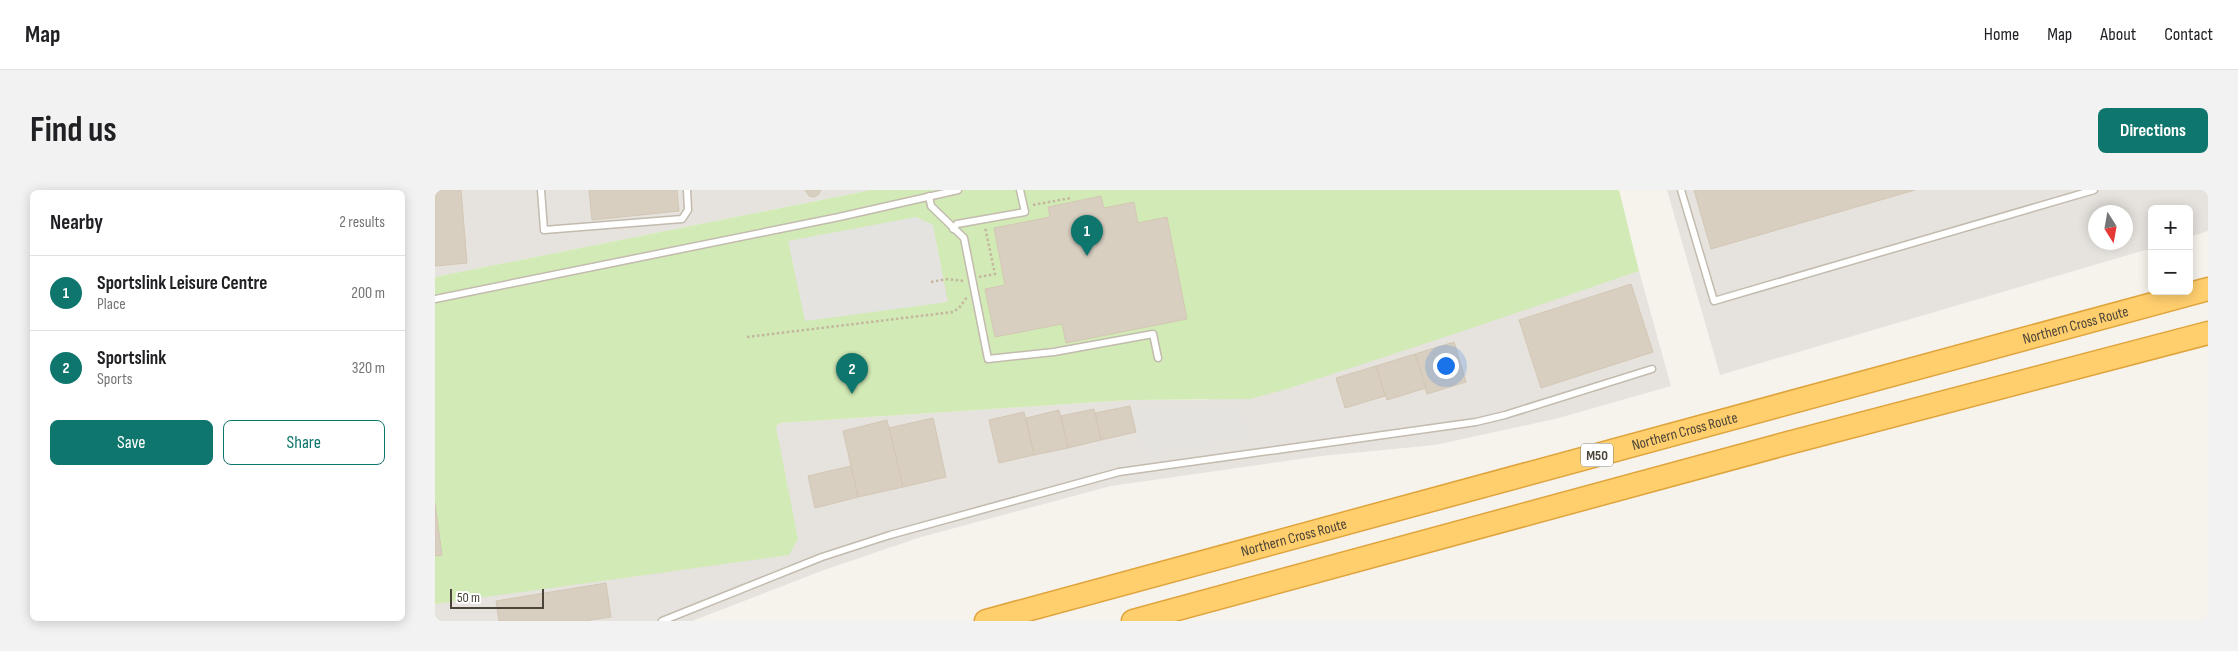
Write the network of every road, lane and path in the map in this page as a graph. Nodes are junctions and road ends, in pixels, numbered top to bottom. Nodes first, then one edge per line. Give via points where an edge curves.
1 (541, 190) edge
2 (687, 190) edge
3 (958, 190) edge
4 (1020, 190) edge
5 (1681, 190) edge
6 (2094, 190) edge
7 (929, 196) junction
8 (1071, 198) dead end
9 (1024, 207) junction
10 (953, 229) junction
11 (964, 281) dead end
12 (2208, 289) edge
13 (435, 299) edge
14 (2208, 333) edge
15 (747, 337) dead end
16 (1158, 358) dead end
17 (1652, 369) dead end
18 (662, 621) edge
19 (986, 621) edge
20 (1133, 621) edge

1 - 2 lane via 544,230 683,219 689,210
3 - 7 lane
4 - 9 lane
5 - 6 lane via 1714,301
7 - 10 lane via 931,206
7 - 13 lane
8 - 9 path
9 - 10 lane via 1025,212 957,224
10 - 16 lane via 963,238 988,359 1054,352 1153,334
11 - 15 path via 967,297 953,312
12 - 19 highway, Northern Cross Route / M50
14 - 20 highway
17 - 18 lane via 1476,422 1119,472 889,535 822,557

